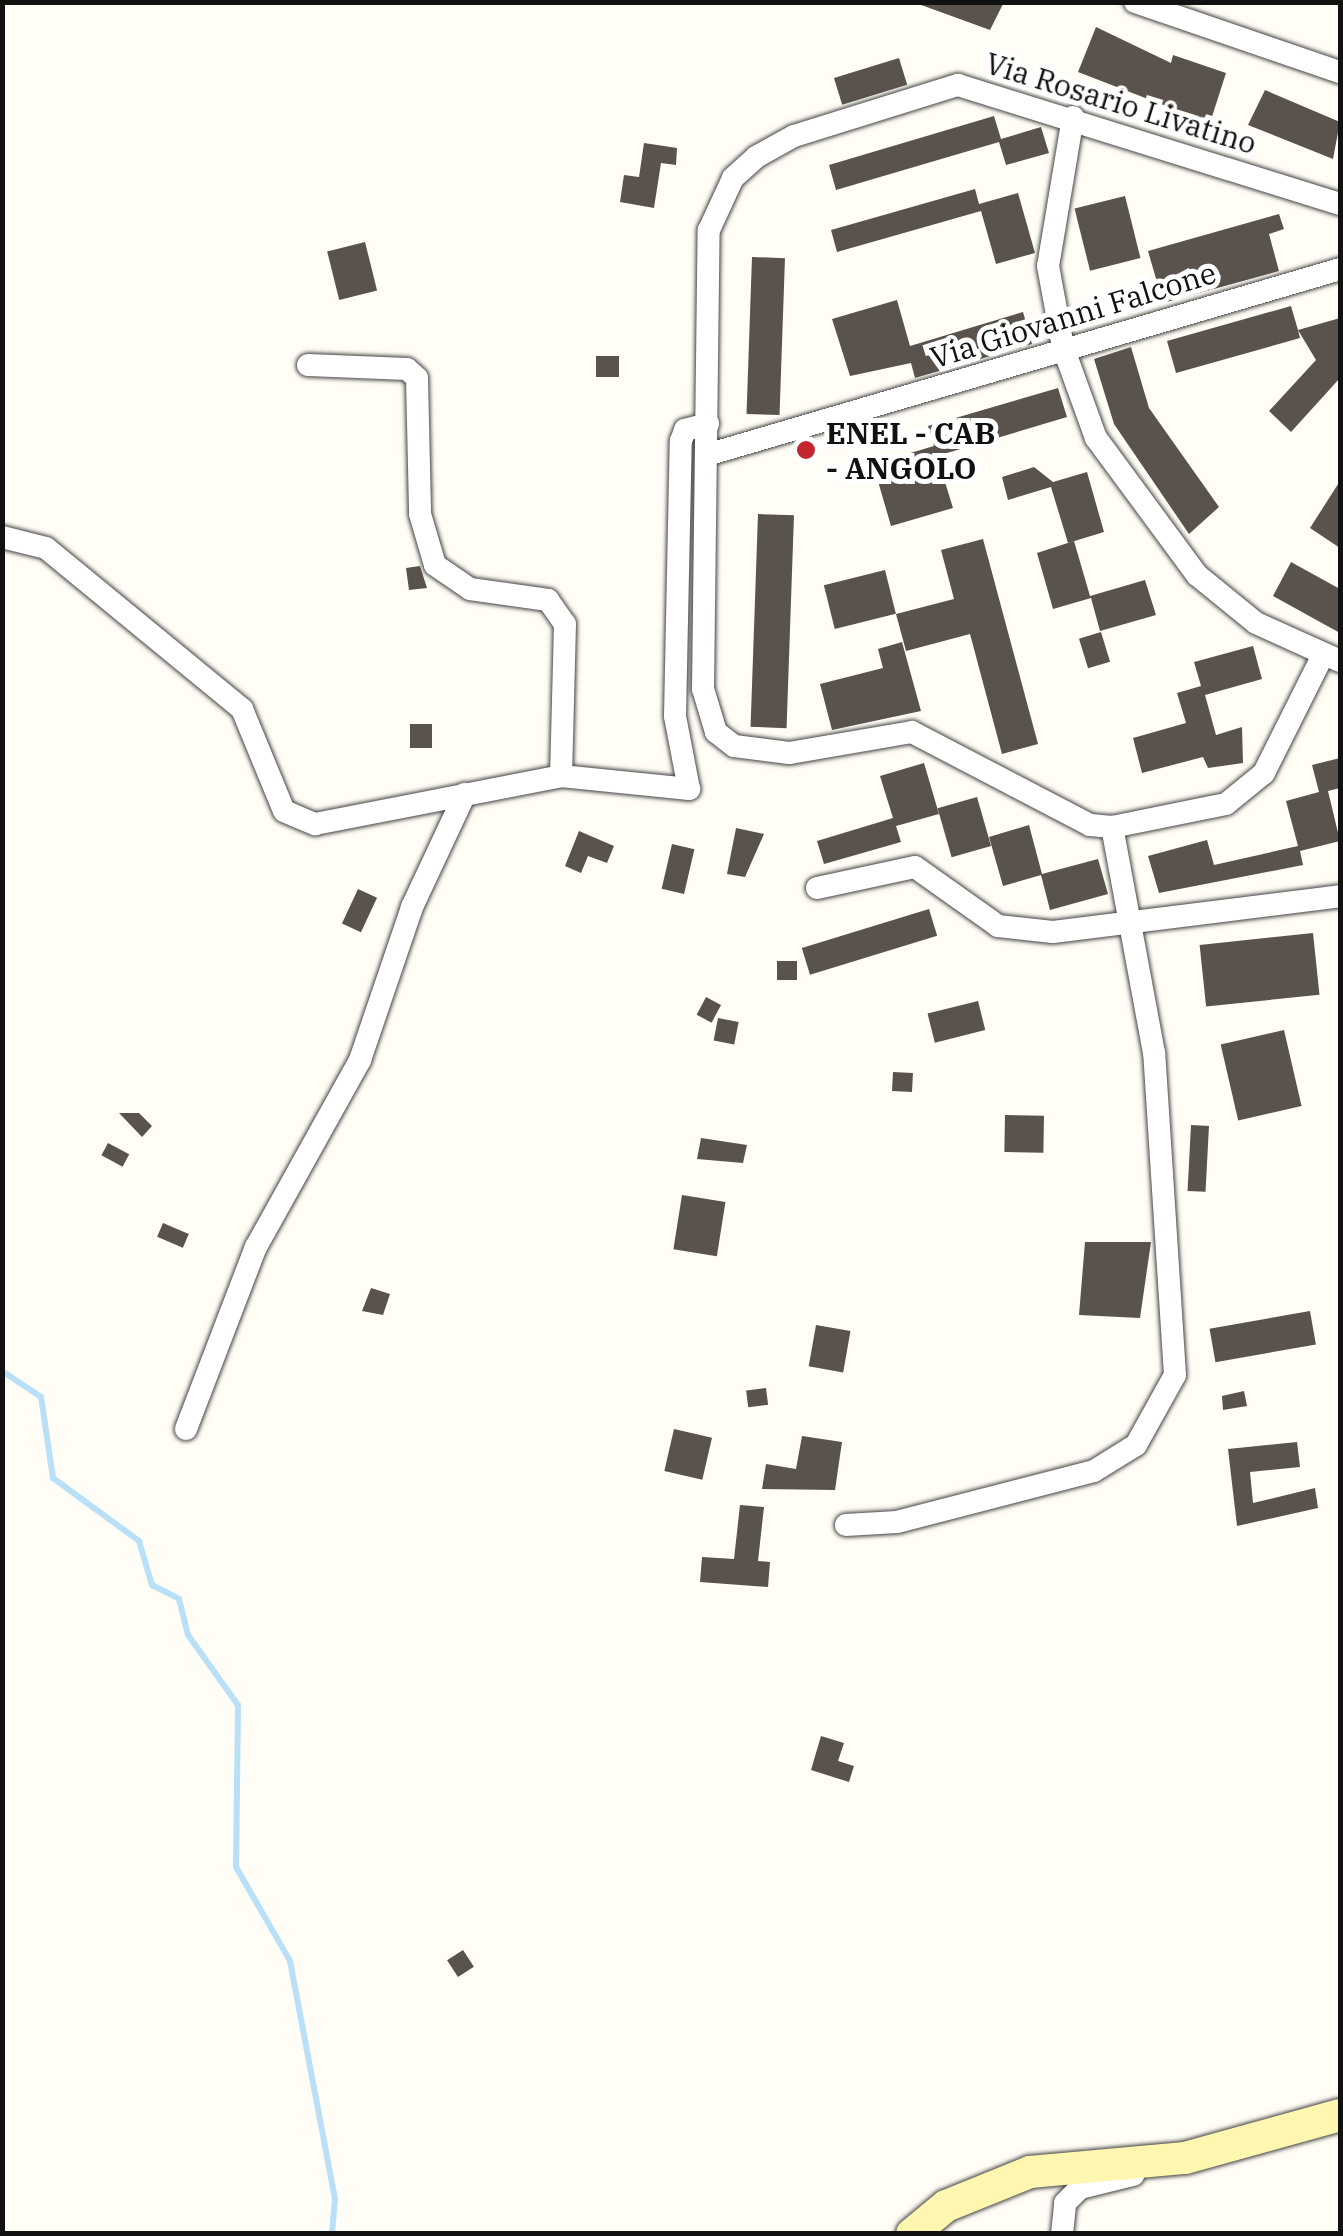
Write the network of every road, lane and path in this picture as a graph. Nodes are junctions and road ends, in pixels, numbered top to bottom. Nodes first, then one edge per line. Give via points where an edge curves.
1 (1135, 2) edge
2 (1340, 72) edge
3 (1073, 117) junction
4 (1340, 204) edge
5 (1340, 269) edge
6 (1063, 347) junction
7 (308, 365) dead end
8 (708, 424) junction
9 (710, 454) junction
10 (2, 537) edge
11 (1331, 659) edge
12 (561, 776) junction
13 (465, 794) junction
14 (1112, 828) junction
15 (817, 888) dead end
16 (1340, 896) edge
17 (1131, 920) junction
18 (186, 1429) dead end
19 (846, 1525) dead end
20 (1340, 2115) edge
21 (1153, 2159) junction
22 (912, 2234) edge
23 (1062, 2234) edge

1 - 2 street
3 - 4 street, Via Rosario Livatino
3 - 6 street via 1048,266
3 - 8 street, Via Rosario Livatino via 958,85 794,136 756,158 734,178 709,230
5 - 6 street, Via Giovanni Falcone
6 - 9 street, Via Giovanni Falcone
6 - 11 street via 1096,438 1154,527 1256,623
7 - 12 street via 407,369 417,378 420,514 435,565 470,589 548,600 565,624
8 - 9 street, Via Rosario Livatino
8 - 12 street via 690,427 680,441 674,716 689,790
9 - 14 street, Via Rosario Livatino via 703,689 716,732 734,746 788,753 912,732 1090,826
10 - 13 street via 46,548 242,710 284,811 315,824
11 - 14 street via 1264,774 1226,804
12 - 13 street
13 - 18 street via 412,907 360,1060 256,1247
14 - 17 street
15 - 17 street via 916,867 998,926 1052,932
16 - 17 street
17 - 19 street via 1154,1053 1175,1375 1136,1445 1094,1470 898,1522
20 - 21 main road
21 - 22 main road via 1030,2172 946,2206
21 - 23 street via 1139,2174 1080,2188 1066,2202

